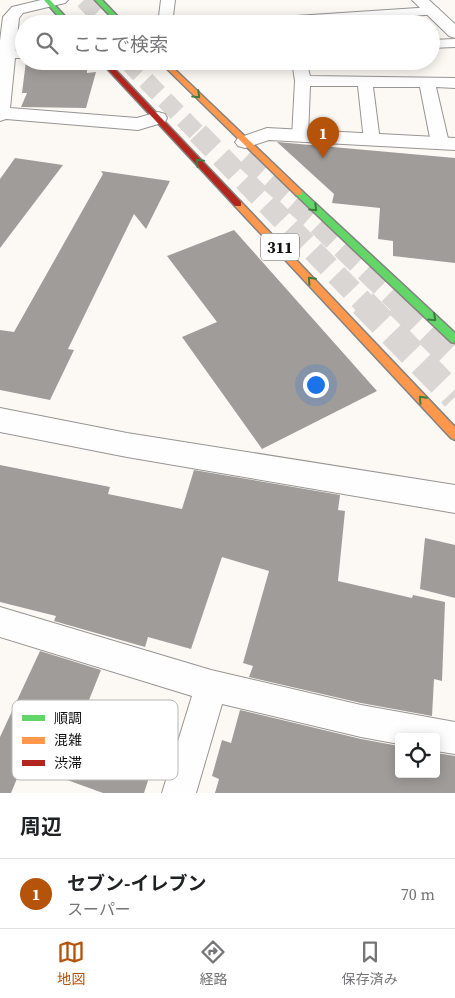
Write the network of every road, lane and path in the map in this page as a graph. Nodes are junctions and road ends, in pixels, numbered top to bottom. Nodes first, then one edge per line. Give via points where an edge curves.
1 (98, 0) edge
2 (168, 0) edge
3 (420, 0) edge
4 (52, 1) edge
5 (432, 11) junction
6 (62, 15) edge
7 (113, 15) edge
8 (166, 15) edge
9 (372, 15) edge
10 (437, 15) edge
11 (440, 17) edge
12 (452, 27) edge
13 (455, 43) edge
14 (440, 44) edge
15 (15, 47) edge
16 (15, 58) edge
17 (112, 70) edge
18 (171, 70) edge
19 (301, 70) edge
20 (303, 81) junction
21 (365, 82) junction
22 (427, 83) junction
23 (455, 83) edge
24 (1, 114) edge
25 (158, 118) junction
26 (300, 137) junction
27 (372, 141) junction
28 (245, 142) junction
29 (448, 143) edge
30 (455, 339) edge
31 (0, 420) edge
32 (455, 435) edge
33 (455, 499) edge
34 (0, 622) edge
35 (210, 686) junction
36 (455, 738) edge
37 (179, 793) edge

1 - 7 main road
2 - 8 lane
3 - 5 street
4 - 6 main road
4 - 15 street via 18,10 11,17
5 - 9 lane
5 - 10 street
11 - 12 street
13 - 14 lane
16 - 24 street
17 - 25 main road, 311
18 -> 28 main road
19 - 20 lane
20 - 21 lane
20 - 26 lane
21 - 22 lane
21 - 27 lane
22 - 23 lane
22 - 29 lane
24 - 25 street via 138,124
32 -> 25 main road, 311
26 - 27 street
26 - 28 street via 267,134
27 - 29 street
28 -> 30 main road
31 - 33 street via 127,445
34 - 35 lane
35 - 36 lane via 361,721
35 - 37 lane

